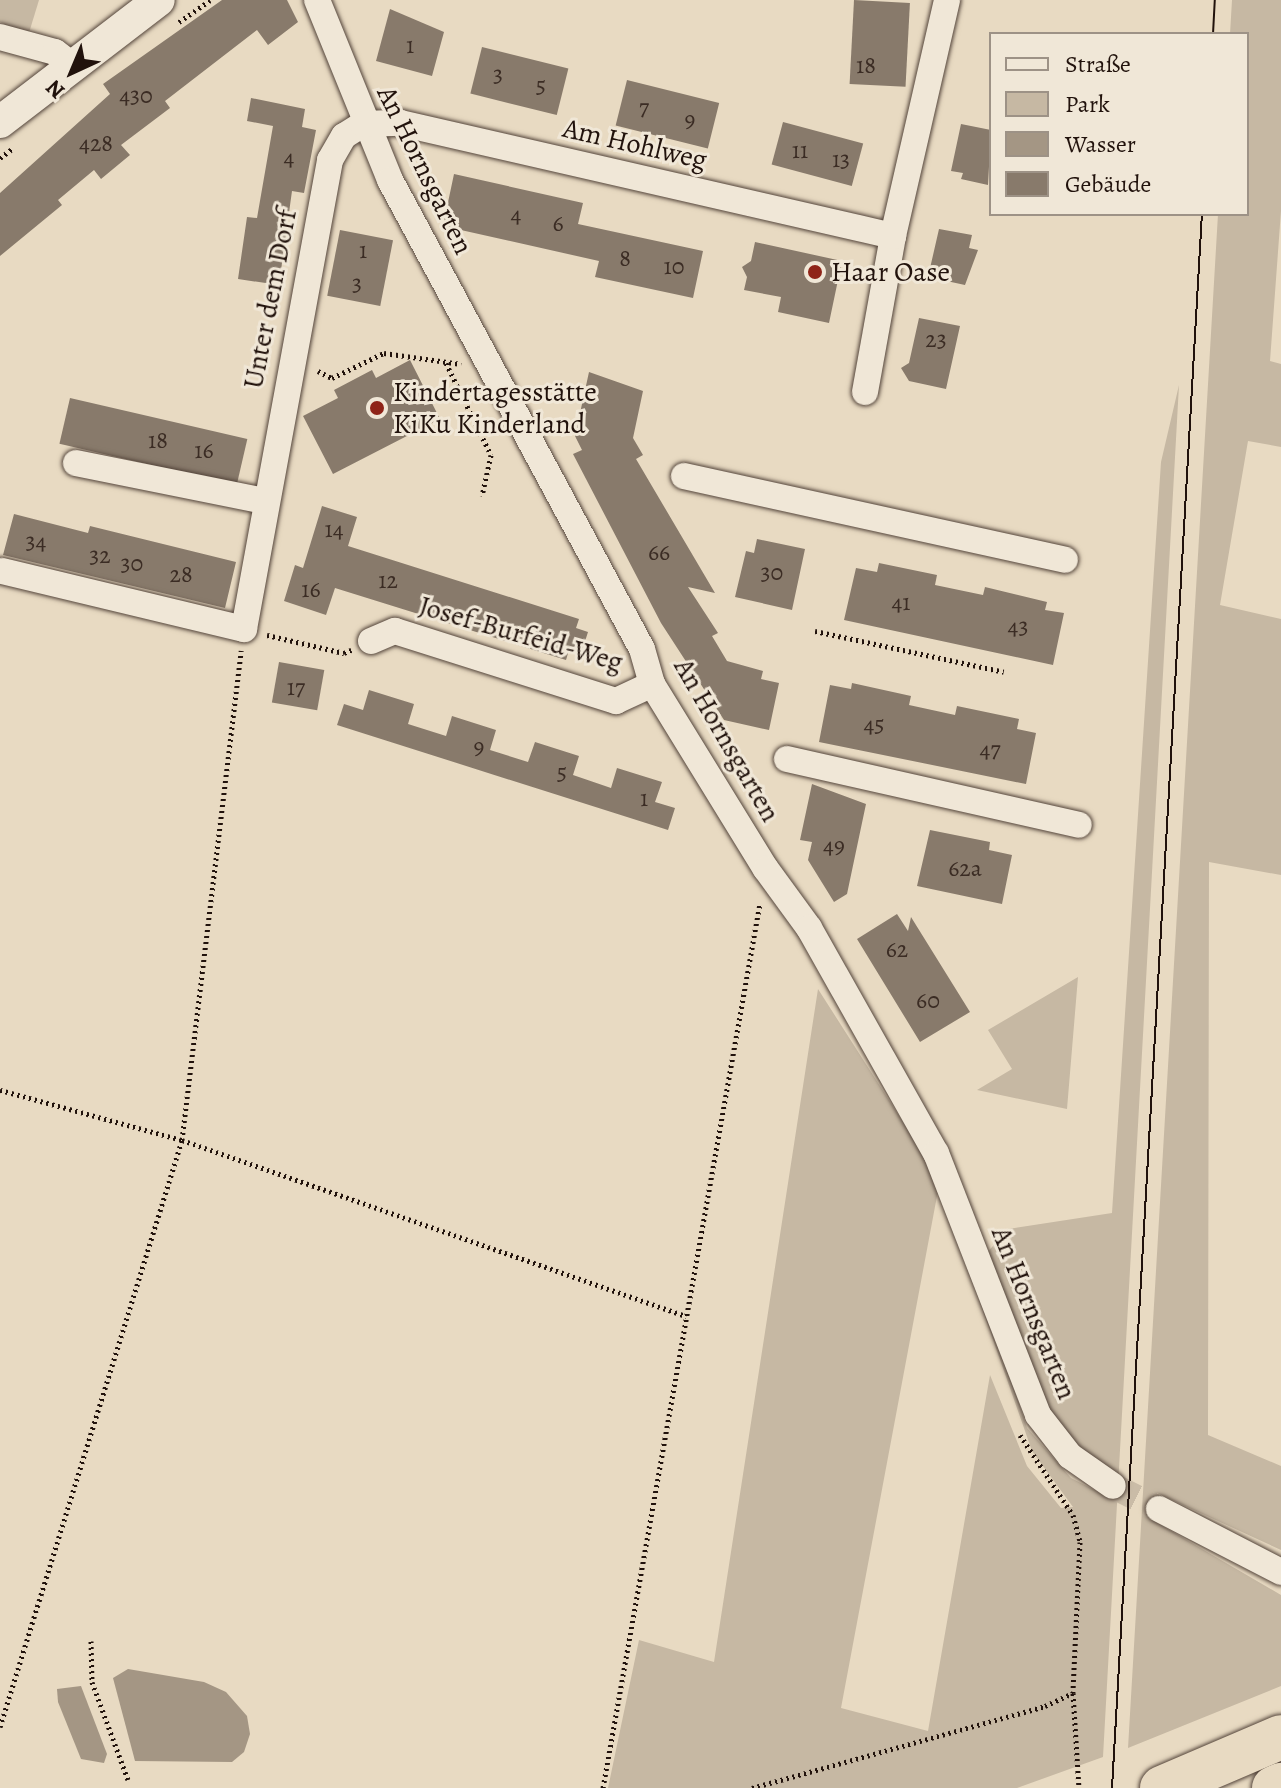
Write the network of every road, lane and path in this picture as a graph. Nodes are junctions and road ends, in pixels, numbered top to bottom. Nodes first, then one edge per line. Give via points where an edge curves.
1 (159, 0) edge
2 (317, 0) edge
3 (947, 0) edge
4 (0, 37) edge
5 (71, 64) junction
6 (0, 122) edge
7 (363, 124) junction
8 (893, 236) junction
9 (446, 362) junction
10 (319, 363) dead end
11 (493, 369) junction
12 (865, 392) dead end
13 (76, 463) dead end
14 (684, 476) dead end
15 (482, 496) dead end
16 (264, 501) junction
17 (1065, 560) dead end
18 (2, 571) dead end
19 (244, 629) junction
20 (815, 631) dead end
21 (371, 641) joint
22 (1004, 672) dead end
23 (652, 684) junction
24 (787, 759) dead end
25 (1079, 825) dead end
26 (766, 869) junction
27 (0, 1090) edge
28 (182, 1140) junction
29 (686, 1316) junction
30 (1018, 1430) dead end
31 (1113, 1486) tunnel mouth
32 (1159, 1509) tunnel mouth
33 (1281, 1572) edge
34 (91, 1641) dead end
35 (1073, 1693) junction
36 (0, 1727) edge
37 (1272, 1739) edge
38 (128, 1780) dead end
39 (1281, 1785) edge
40 (603, 1788) edge
41 (752, 1788) edge
42 (1079, 1788) edge
43 (1162, 1788) edge
44 (1274, 1788) edge

1 - 5 street
2 - 7 street, An Hornsgarten
3 - 8 street
4 - 5 street via 55,52
5 - 6 street
7 - 8 street, Am Hohlweg via 400,123
7 - 11 street, An Hornsgarten
7 - 16 street, Unter dem Dorf via 344,136 330,160
8 - 12 street
9 - 10 path via 384,353 332,378 317,374
9 - 11 path
9 - 15 path via 491,455
11 - 23 street, An Hornsgarten via 642,649
13 - 16 street
14 - 17 street
16 - 19 street, Unter dem Dorf
18 - 19 street
19 - 21 path via 344,653
19 - 28 path
20 - 22 path
21 - 23 street, Josef-Burfeid-Weg via 395,631 616,701
23 - 26 street, An Hornsgarten
24 - 25 street
26 - 29 path
26 - 31 street, An Hornsgarten via 809,928 936,1153 1038,1415 1070,1456
27 - 28 path
28 - 29 path
28 - 36 path
29 - 40 path
30 - 35 path via 1028,1454 1073,1515 1080,1542
32 - 33 street
34 - 38 path via 92,1682
35 - 41 path via 1045,1706
35 - 42 path
37 - 43 highway
39 - 44 highway

